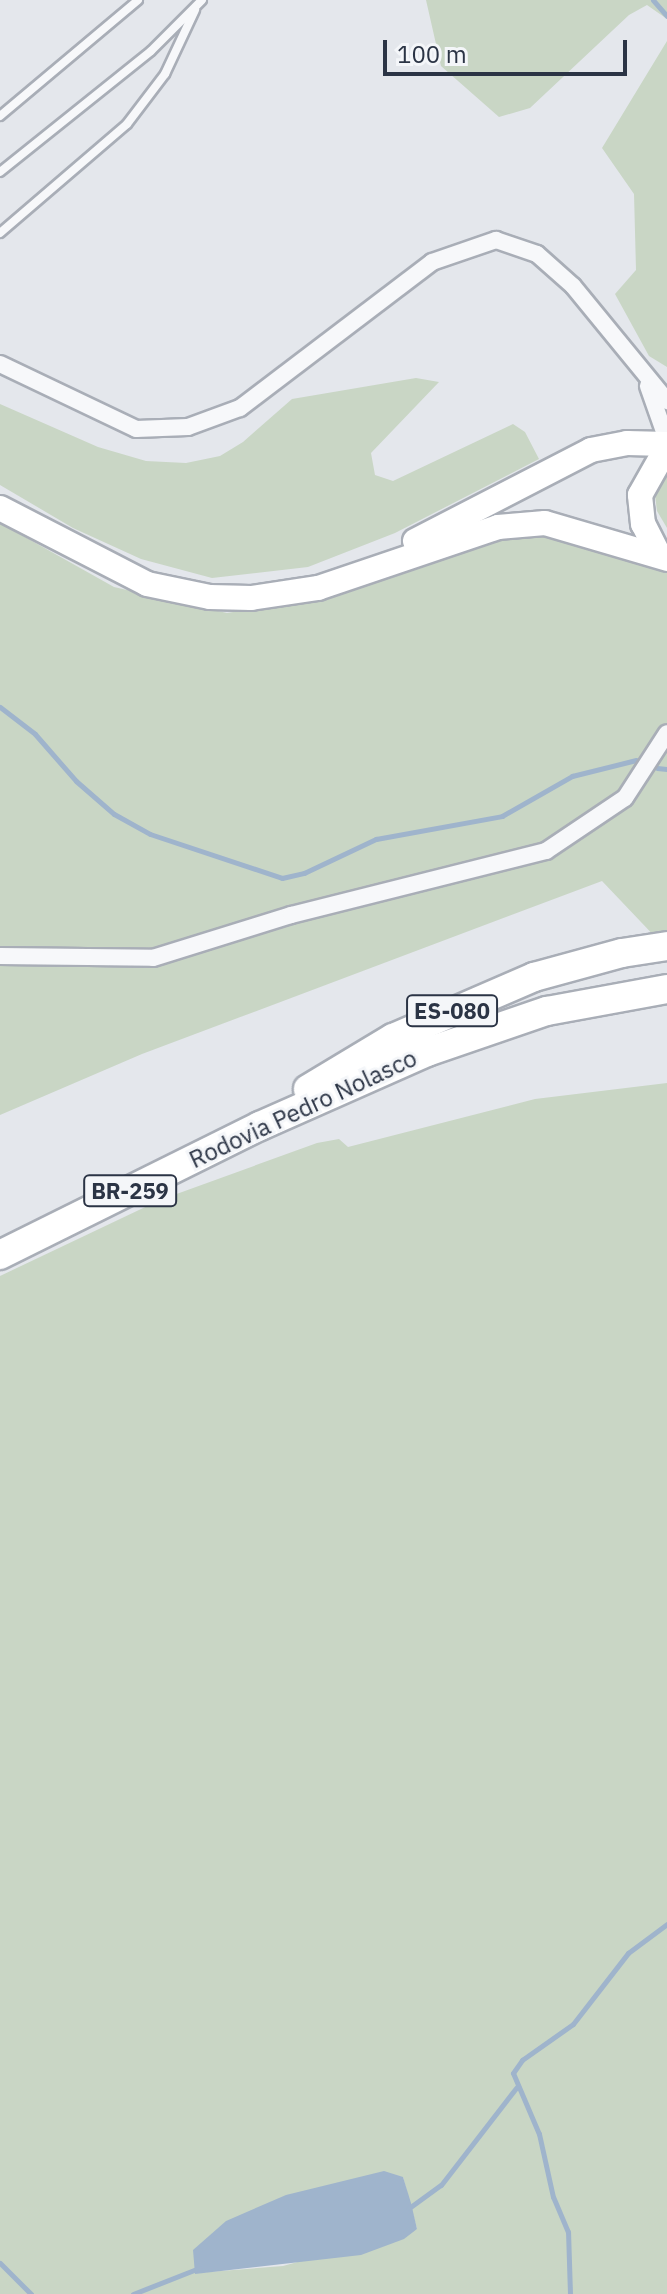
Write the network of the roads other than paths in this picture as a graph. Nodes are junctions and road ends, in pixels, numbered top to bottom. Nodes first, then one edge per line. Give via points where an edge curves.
1 (138, 0) edge
2 (202, 0) edge
3 (195, 10) junction
4 (0, 116) edge
5 (0, 172) edge
6 (0, 233) edge
7 (0, 364) edge
8 (646, 381) junction
9 (667, 401) edge
10 (667, 444) edge
11 (0, 508) edge
12 (663, 557) edge
13 (361, 572) junction
14 (667, 733) edge
15 (667, 946) edge
16 (0, 956) edge
17 (667, 989) edge
18 (260, 1126) junction
19 (0, 1255) edge

1 - 4 lane
2 - 3 lane
3 - 5 lane
3 - 6 lane via 165,74 127,124
7 - 8 street via 136,429 188,427 240,408 432,262 496,240 537,254 573,286
8 - 9 street
8 - 10 street
10 - 12 main road via 640,495 643,524
10 - 13 main road via 627,443 591,450 491,498
11 - 13 main road via 147,584 210,597 286,594
12 - 13 main road via 545,523 464,535
14 - 16 street via 625,798 546,851 291,915 153,958
15 - 18 highway, ES-080 via 534,977 466,1004 340,1068
17 - 18 highway, Rodovia Pedro Nolasco / BR-259 via 547,1011 427,1052
18 - 19 highway, Rodovia Pedro Nolasco / BR-259

